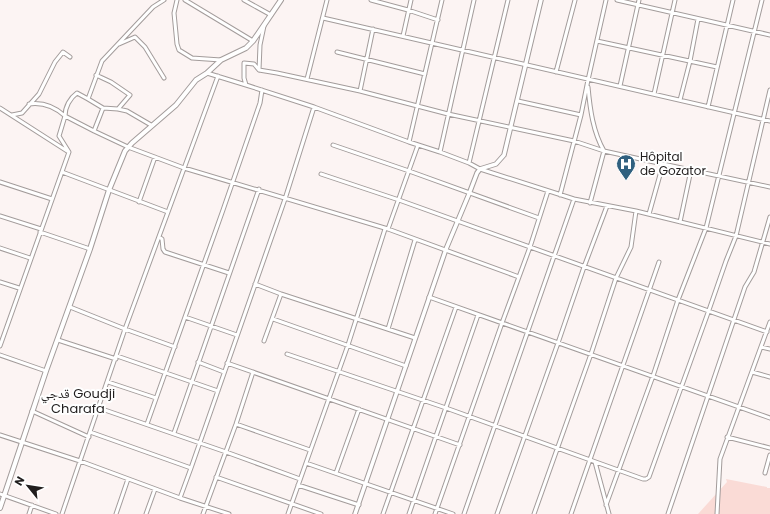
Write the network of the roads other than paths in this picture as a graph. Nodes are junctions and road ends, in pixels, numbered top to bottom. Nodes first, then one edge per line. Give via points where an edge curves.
1 (164, 0) edge
2 (177, 0) edge
3 (185, 0) edge
4 (244, 0) edge
5 (281, 0) edge
6 (327, 0) edge
7 (371, 0) edge
8 (410, 0) edge
9 (442, 0) edge
10 (474, 0) edge
11 (508, 0) edge
12 (541, 0) edge
13 (575, 0) edge
14 (606, 0) edge
15 (617, 0) edge
16 (639, 0) edge
17 (675, 0) edge
18 (733, 0) edge
19 (762, 0) edge
20 (638, 5) junction
21 (408, 10) junction
22 (672, 12) junction
23 (271, 15) junction
24 (323, 18) junction
25 (698, 19) junction
26 (438, 20) junction
27 (264, 25) junction
28 (727, 25) junction
29 (373, 29) junction
30 (755, 31) junction
31 (770, 35) edge
32 (403, 36) junction
33 (253, 41) junction
34 (597, 41) junction
35 (433, 43) junction
36 (118, 44) junction
37 (628, 48) junction
38 (463, 50) junction
39 (337, 52) dead end
40 (663, 54) junction
41 (70, 57) dead end
42 (495, 58) junction
43 (221, 60) junction
44 (367, 60) junction
45 (690, 61) junction
46 (526, 66) junction
47 (717, 67) junction
48 (259, 70) junction
49 (556, 72) junction
50 (207, 73) junction
51 (425, 74) junction
52 (96, 75) junction
53 (218, 76) junction
54 (164, 78) dead end
55 (307, 80) junction
56 (588, 80) junction
57 (246, 85) junction
58 (620, 86) junction
59 (262, 90) junction
60 (770, 90) edge
61 (360, 91) junction
62 (654, 94) junction
63 (88, 99) junction
64 (680, 100) junction
65 (518, 101) junction
66 (29, 104) junction
67 (418, 105) junction
68 (708, 106) junction
69 (314, 107) junction
70 (0, 108) edge
71 (103, 108) junction
72 (118, 109) junction
73 (734, 113) junction
74 (448, 114) junction
75 (12, 115) junction
76 (581, 115) junction
77 (65, 116) junction
78 (763, 119) junction
79 (480, 120) junction
80 (770, 121) edge
81 (152, 125) junction
82 (510, 128) junction
83 (94, 131) junction
84 (574, 141) junction
85 (409, 142) junction
86 (333, 145) dead end
87 (418, 145) junction
88 (128, 147) junction
89 (604, 150) junction
90 (69, 152) junction
91 (440, 152) junction
92 (155, 157) junction
93 (469, 163) junction
94 (663, 164) junction
95 (184, 168) junction
96 (480, 169) junction
97 (692, 170) junction
98 (409, 171) junction
99 (62, 172) junction
100 (321, 174) dead end
101 (719, 177) junction
102 (0, 182) edge
103 (232, 182) junction
104 (748, 183) junction
105 (770, 187) edge
106 (259, 189) junction
107 (109, 190) junction
108 (548, 191) junction
109 (469, 194) junction
110 (560, 195) junction
111 (52, 199) junction
112 (285, 199) junction
113 (574, 199) junction
114 (399, 200) junction
115 (139, 202) junction
116 (590, 203) junction
117 (607, 206) junction
118 (636, 211) junction
119 (168, 212) junction
120 (649, 214) junction
121 (0, 216) edge
122 (770, 217) edge
123 (539, 218) junction
124 (458, 221) junction
125 (680, 222) junction
126 (706, 228) junction
127 (387, 229) junction
128 (40, 231) junction
129 (736, 236) junction
130 (159, 237) junction
131 (415, 240) junction
132 (763, 243) junction
133 (770, 244) edge
134 (530, 247) junction
135 (0, 248) edge
136 (90, 249) junction
137 (446, 250) junction
138 (555, 256) junction
139 (30, 258) junction
140 (659, 262) dead end
141 (204, 264) junction
142 (584, 267) junction
143 (229, 273) junction
144 (519, 277) junction
145 (616, 278) junction
146 (0, 282) edge
147 (255, 284) junction
148 (19, 288) junction
149 (649, 289) junction
150 (281, 294) junction
151 (430, 297) junction
152 (678, 300) junction
153 (70, 307) junction
154 (456, 307) junction
155 (709, 310) junction
156 (478, 315) junction
157 (185, 317) junction
158 (273, 319) junction
159 (356, 319) junction
160 (735, 320) junction
161 (502, 323) junction
162 (770, 323) edge
163 (210, 326) junction
164 (125, 329) junction
165 (388, 329) junction
166 (528, 332) junction
167 (766, 332) junction
168 (237, 335) junction
169 (1, 338) edge
170 (415, 338) junction
171 (58, 340) junction
172 (264, 341) dead end
173 (558, 343) junction
174 (348, 345) junction
175 (0, 346) edge
176 (174, 346) junction
177 (761, 347) junction
178 (770, 349) edge
179 (287, 354) dead end
180 (591, 354) junction
181 (0, 355) edge
182 (116, 357) junction
183 (198, 362) junction
184 (227, 363) junction
185 (406, 366) junction
186 (623, 366) junction
187 (46, 371) junction
188 (224, 372) junction
189 (253, 372) junction
190 (338, 372) junction
191 (752, 372) junction
192 (165, 373) junction
193 (653, 376) junction
194 (770, 377) edge
195 (108, 382) junction
196 (192, 382) junction
197 (682, 387) junction
198 (218, 391) junction
199 (397, 392) junction
200 (709, 395) junction
201 (156, 398) junction
202 (329, 398) junction
203 (423, 401) junction
204 (739, 406) junction
205 (99, 408) junction
206 (446, 408) junction
207 (359, 409) junction
208 (32, 411) junction
209 (469, 418) junction
210 (770, 418) edge
211 (388, 419) junction
212 (147, 424) junction
213 (236, 424) junction
214 (496, 427) junction
215 (413, 429) junction
216 (90, 432) junction
217 (174, 433) junction
218 (0, 436) edge
219 (88, 437) junction
220 (436, 437) junction
221 (525, 437) junction
222 (727, 437) junction
223 (23, 443) junction
224 (200, 443) junction
225 (460, 445) junction
226 (770, 448) edge
227 (558, 449) junction
228 (310, 450) junction
229 (226, 452) junction
230 (770, 455) edge
231 (589, 459) junction
232 (80, 461) junction
233 (594, 462) junction
234 (306, 463) junction
235 (191, 468) junction
236 (619, 470) junction
237 (336, 473) junction
238 (765, 473) dead end
239 (216, 477) junction
240 (128, 479) junction
241 (300, 479) junction
242 (366, 484) junction
243 (298, 485) junction
244 (155, 489) junction
245 (391, 492) junction
246 (2, 495) edge
247 (180, 498) junction
248 (414, 500) junction
249 (291, 504) junction
250 (32, 505) junction
251 (359, 505) junction
252 (606, 505) junction
253 (206, 506) junction
254 (0, 508) edge
255 (437, 508) junction
256 (28, 514) edge
257 (56, 514) edge
258 (62, 514) edge
259 (116, 514) edge
260 (146, 514) edge
261 (202, 514) edge
262 (229, 514) edge
263 (288, 514) edge
264 (321, 514) edge
265 (355, 514) edge
266 (383, 514) edge
267 (409, 514) edge
268 (435, 514) edge
269 (453, 514) edge
270 (464, 514) edge
271 (497, 514) edge
272 (534, 514) edge
273 (571, 514) edge
274 (609, 514) edge
275 (668, 514) edge
276 (717, 514) edge

1 - 36 street
2 - 43 street via 174,19 179,50 192,58
3 - 33 street
4 - 23 street
5 - 23 main road
6 - 24 street
7 - 21 street
8 - 21 street
9 - 26 street
10 - 38 street
11 - 42 street
12 - 46 street
13 - 49 street
14 - 34 street
15 - 20 street
16 - 20 street
17 - 22 street
18 - 28 street
19 - 30 street
20 - 22 street
20 - 37 street
21 - 26 street
21 - 32 street
22 - 25 street
22 - 40 street
23 - 27 main road
24 - 29 street
24 - 55 street
25 - 28 street
25 - 45 street
26 - 35 street
27 - 33 main road
27 - 48 street
28 - 30 street
28 - 47 street
29 - 32 street
29 - 44 street
30 - 31 street
30 - 73 street
32 - 35 street
33 - 43 main road via 246,48
34 - 37 street
34 - 56 street
35 - 38 street
35 - 51 street
36 - 52 street via 102,61
36 - 54 street via 135,37 145,47
37 - 40 street
37 - 58 street
38 - 42 street
38 - 74 street
39 - 44 street
40 - 45 street
40 - 62 street
41 - 66 street via 63,52 54,62 39,94
42 - 46 street
42 - 79 street
43 - 50 main road
44 - 51 street
44 - 61 street
45 - 47 street
45 - 64 street
46 - 49 street
46 - 65 street
47 - 68 street
48 - 55 street
48 - 57 street via 254,64 244,63
49 - 56 street
50 - 53 street
50 - 81 main road via 196,80 176,105
51 - 67 street
52 - 63 street
52 - 72 street via 130,95
53 - 57 street
53 - 95 street
55 - 61 street
56 - 58 street
56 - 76 street
56 - 89 street via 591,115 598,141
57 - 59 street
58 - 62 street
59 - 69 street
59 - 103 street via 260,103
60 - 78 street
61 - 67 street
62 - 64 street
63 - 71 street
63 - 77 street via 77,93 72,96
64 - 68 street
65 - 76 street
65 - 82 street
66 - 75 street via 22,113
66 - 77 street via 49,106
67 - 74 street
67 - 85 street
68 - 73 street
69 - 85 street
69 - 112 street
70 - 75 street
71 - 72 street
71 - 83 street
72 - 81 street
73 - 78 street
73 - 101 street
74 - 79 street
74 - 91 street
75 - 90 street
76 - 84 street
77 - 83 street
77 - 90 street via 59,136
78 - 80 street
78 - 104 street
79 - 82 street
79 - 93 street
81 - 88 main road
82 - 84 street
82 - 96 street via 501,160
83 - 88 street
84 - 89 street
84 - 110 street
85 - 87 street
86 - 98 street
87 - 91 street
87 - 98 street
88 - 92 street
88 - 107 main road
89 - 94 street
89 - 116 street
90 - 99 street
91 - 93 street
92 - 95 street
92 - 115 street
93 - 96 street
94 - 97 street
94 - 120 street
95 - 103 street
95 - 119 street
96 - 108 street
96 - 109 street
97 - 101 street
97 - 125 street
98 - 109 street
98 - 114 street
99 - 107 street
99 - 111 street
100 - 114 street
101 - 104 street
101 - 126 street
102 - 111 street
103 - 106 street
103 - 141 street
104 - 105 street
104 - 129 street
106 - 112 street
106 - 143 street
107 - 115 street
107 - 136 main road
108 - 110 street
108 - 123 street
109 - 123 street
109 - 124 street
110 - 113 street
111 - 128 street
112 - 127 street
112 - 147 street
113 - 116 street
113 - 138 street
114 - 124 street
114 - 127 street
115 - 119 street
116 - 117 street
117 - 118 street
117 - 142 street
118 - 120 street
118 - 145 street via 631,247
119 - 130 street
120 - 125 street
121 - 128 street
122 - 132 street
123 - 134 street
124 - 134 street
124 - 137 street
125 - 126 street
126 - 129 street
126 - 152 street
127 - 131 street
127 - 159 street
128 - 136 street
128 - 139 street
129 - 132 street
129 - 155 street
130 - 141 street via 162,239 165,252
130 - 164 street
131 - 137 street
131 - 165 street
132 - 133 street
132 - 160 street
134 - 138 street
134 - 144 street
135 - 139 street
136 - 153 main road
137 - 144 street
137 - 151 street
138 - 142 street
138 - 166 street
139 - 148 street
140 - 149 street
141 - 143 street
141 - 157 street
142 - 145 street
142 - 173 street
143 - 163 street
144 - 161 street
145 - 149 street
145 - 180 street
146 - 148 street
147 - 150 street
147 - 168 street
148 - 169 street
149 - 152 street
149 - 186 street
150 - 158 street
150 - 159 street
151 - 154 street
151 - 170 street
152 - 155 street
152 - 193 street
153 - 164 street
153 - 171 main road
154 - 156 street
154 - 203 street
155 - 160 street
155 - 197 street
156 - 161 street
156 - 206 street
157 - 163 street
157 - 176 street
158 - 172 street
158 - 174 street
159 - 165 street
159 - 174 street
160 - 167 street
160 - 200 street
161 - 166 street
161 - 209 street
162 - 167 street
163 - 168 street
163 - 183 street
164 - 176 street
164 - 182 street
165 - 170 street
166 - 173 street
166 - 214 street
167 - 177 street
168 - 184 street
169 - 175 street
170 - 185 street
171 - 182 street
171 - 187 main road
173 - 180 street
173 - 221 street
174 - 185 street
174 - 190 street
176 - 192 street
177 - 178 street
177 - 191 street
179 - 190 street
180 - 186 street
180 - 227 street
181 - 187 street
182 - 192 street
182 - 195 street
183 - 188 street
183 - 196 street
184 - 188 street
184 - 189 street
185 - 199 street
186 - 193 street
186 - 231 street
187 - 208 main road
188 - 198 street
189 - 202 street
189 - 213 street
190 - 199 street
190 - 202 street
191 - 194 street
191 - 204 street
192 - 196 street
192 - 201 street
193 - 197 street
193 - 236 street
195 - 201 street
195 - 205 street
196 - 198 street
196 - 217 street
197 - 200 street
197 - 236 street via 649,477 643,479
198 - 224 street
199 - 203 street
199 - 211 street
200 - 204 street
200 - 275 street
201 - 212 street
202 - 207 street
202 - 228 street
203 - 206 street
203 - 215 street
204 - 210 street
204 - 222 street
205 - 212 street
205 - 216 street
206 - 209 street
206 - 220 street
207 - 211 street
207 - 237 street
208 - 219 street
208 - 223 main road
209 - 214 street
209 - 225 street
211 - 215 street
211 - 242 street
212 - 217 street
213 - 228 street
213 - 229 street
214 - 221 street
214 - 270 street
215 - 220 street
215 - 245 street
216 - 219 street
216 - 235 street
217 - 224 street
218 - 223 street
219 - 232 street
220 - 225 street
220 - 248 street
221 - 227 street
221 - 271 street
222 - 226 street
222 - 276 street via 720,459
223 - 232 street
223 - 246 main road
224 - 229 street
224 - 235 street
225 - 255 street
227 - 231 street
227 - 272 street
228 - 234 street
229 - 239 street
229 - 241 street
230 - 238 street
231 - 233 street
231 - 273 street
232 - 240 street
232 - 258 street
233 - 236 street
233 - 252 street
234 - 237 street
234 - 241 street
235 - 247 street
236 - 252 street
237 - 242 street
239 - 249 street
239 - 253 street
240 - 244 street
240 - 259 street
241 - 243 street
242 - 245 street
242 - 251 street
243 - 249 street
243 - 251 street
244 - 247 street
244 - 260 street
245 - 248 street
245 - 266 street
246 - 250 street
246 - 254 main road
247 - 253 street
248 - 255 street
248 - 267 street
249 - 263 street
249 - 264 street
250 - 256 street
250 - 257 street
251 - 265 street
252 - 274 street
253 - 261 street
253 - 262 street
255 - 268 street
255 - 269 street

